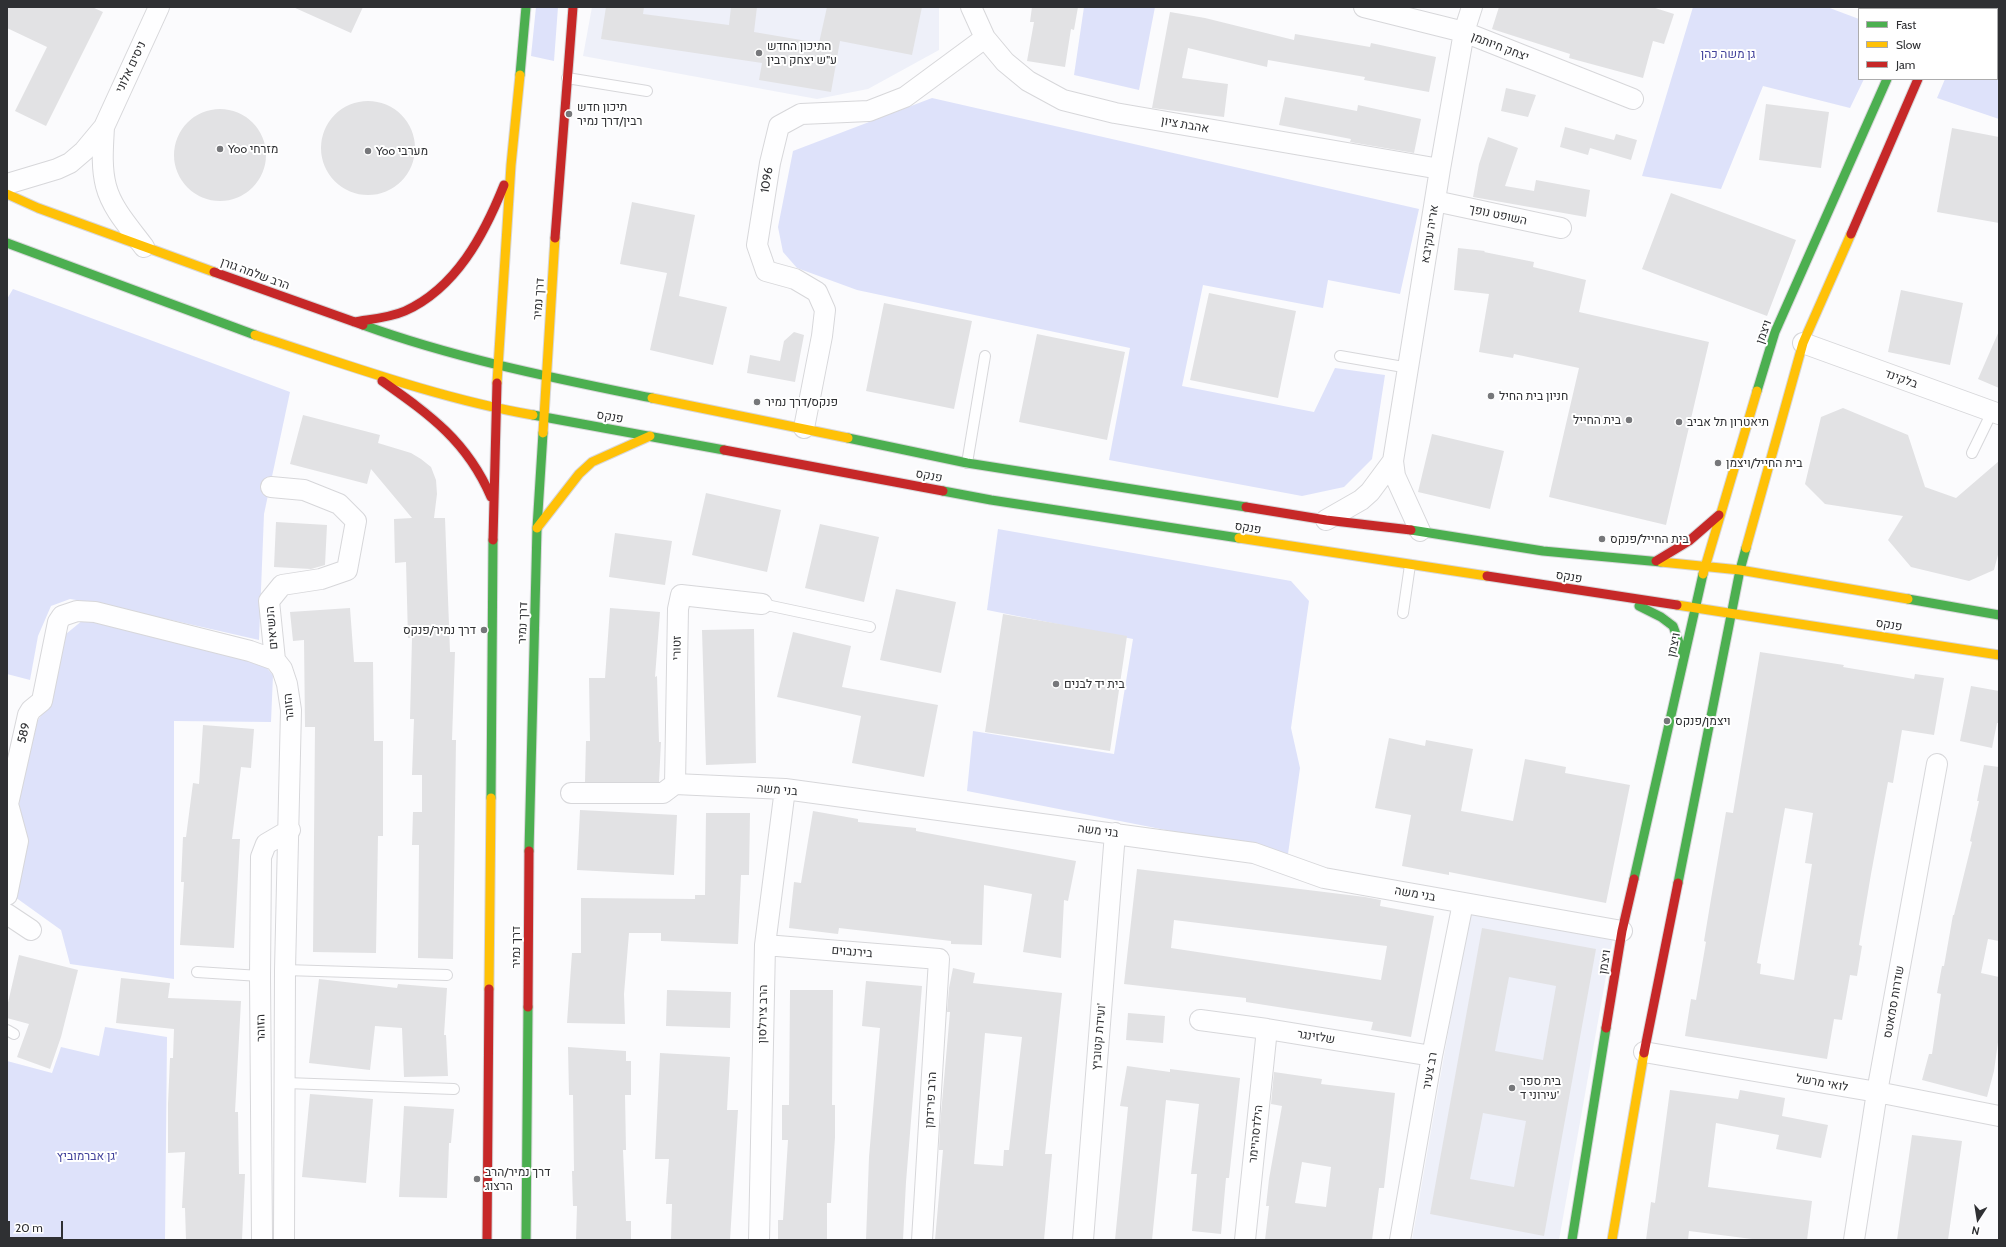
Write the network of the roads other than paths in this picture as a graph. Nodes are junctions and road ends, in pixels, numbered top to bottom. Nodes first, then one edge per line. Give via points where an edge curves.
1 (159, 7) edge
2 (526, 7) edge
3 (573, 7) edge
4 (971, 7) edge
5 (1364, 7) edge
6 (1472, 7) edge
7 (1464, 32) junction
8 (985, 38) junction
9 (567, 78) junction
10 (1887, 80) edge
11 (1918, 80) edge
12 (647, 91) dead end
13 (1633, 99) dead end
14 (104, 127) junction
15 (511, 165) junction
16 (1440, 169) junction
17 (7, 184) edge
18 (7, 194) edge
19 (1435, 201) junction
20 (1561, 228) dead end
21 (7, 243) edge
22 (144, 247) junction
23 (354, 322) junction
24 (1803, 343) junction
25 (984, 356) dead end
26 (1340, 356) dead end
27 (498, 366) junction
28 (1409, 368) junction
29 (370, 372) junction
30 (547, 375) junction
31 (497, 409) junction
32 (1996, 413) edge
33 (545, 418) junction
34 (804, 428) junction
35 (650, 436) junction
36 (1972, 453) dead end
37 (1393, 461) junction
38 (967, 463) junction
39 (271, 487) dead end
40 (493, 500) junction
41 (1719, 515) junction
42 (1326, 520) junction
43 (537, 528) junction
44 (1420, 531) junction
45 (1656, 561) junction
46 (1410, 565) junction
47 (1705, 565) junction
48 (1740, 570) junction
49 (1614, 596) junction
50 (762, 604) joint
51 (1694, 608) junction
52 (1403, 613) dead end
53 (1733, 614) junction
54 (1999, 615) edge
55 (58, 622) joint
56 (870, 627) dead end
57 (1999, 655) edge
58 (1684, 657) junction
59 (275, 660) junction
60 (1937, 764) dead end
61 (675, 784) junction
62 (785, 789) junction
63 (571, 793) dead end
64 (290, 830) junction
65 (1115, 833) junction
66 (7, 895) edge
67 (1464, 903) junction
68 (7, 914) edge
69 (31, 930) dead end
70 (1622, 931) junction
71 (765, 945) junction
72 (939, 959) joint
73 (285, 970) junction
74 (197, 972) dead end
75 (447, 975) dead end
76 (260, 976) junction
77 (1200, 1020) dead end
78 (1267, 1029) junction
79 (1644, 1052) junction
80 (1432, 1056) junction
81 (286, 1083) junction
82 (454, 1088) dead end
83 (1877, 1092) junction
84 (1999, 1116) edge
85 (262, 1240) edge
86 (284, 1240) edge
87 (486, 1240) edge
88 (526, 1240) edge
89 (759, 1240) edge
90 (922, 1240) edge
91 (1083, 1240) edge
92 (1245, 1240) edge
93 (1400, 1240) edge
94 (1572, 1240) edge
95 (1612, 1240) edge
96 (1854, 1240) edge

1 - 14 street, ניסים אלוני
2 - 15 main road
3 - 9 main road, דרך נמיר
4 - 8 street, אהבת ציון
5 - 7 street, יצחק חיותמן
6 - 7 street, אריה עקיבא
7 - 13 street, יצחק חיותמן
7 - 16 street, אריה עקיבא
8 - 16 street, אהבת ציון via 1006,62 1028,81 1063,100 1115,113
8 - 34 street, 1096 via 905,97 869,110 801,114 779,126 770,163 757,245 766,271 795,279 818,292 825,310
9 - 12 lane
9 - 30 main road, דרך נמיר
10 - 41 main road, ויצמן via 1775,332
11 - 24 main road
14 - 17 street, ניסים אלוני via 70,163
14 - 22 street, ניסים אלוני via 106,186 116,208
15 - 23 main road via 498,202 480,238 455,272 434,294 404,311
15 - 27 main road
16 - 19 street, אריה עקיבא
18 - 22 main road, הרב שלמה גורן
19 - 20 street, השופט נופך
19 - 28 street, אריה עקיבא
21 - 29 main road via 30,254 235,329
22 - 23 main road, הרב שלמה גורן
23 - 27 main road, הרב שלמה גורן via 404,340
24 - 32 street, בלקינד
24 - 48 main road
25 - 38 lane
26 - 28 lane
27 - 30 main road, פנקס
27 - 31 main road
28 - 37 street, אריה עקיבא
29 - 31 main road
29 - 40 main road via 460,444 479,471
30 - 33 main road, דרך נמיר
30 - 34 main road, פנקס
31 - 33 main road, פנקס
31 - 40 main road
32 - 36 lane
33 - 35 main road, פנקס
33 - 43 main road, דרך נמיר
34 - 38 main road, פנקס
35 - 43 main road via 592,462 579,474
35 - 46 main road, פנקס via 991,500
37 - 42 street, אריה עקיבא via 1361,500
37 - 44 street, אריה עקיבא via 1395,476
38 - 42 main road, פנקס
39 - 59 street, הנשיאים via 304,490 339,504 356,521 347,570 321,579 282,585 269,601
40 - 87 main road
41 - 45 main road via 1689,541
41 - 47 main road, ויצמן
42 - 44 main road, פנקס
43 - 88 main road, דרך נמיר via 529,792
44 - 45 main road, פנקס via 1543,551
45 - 47 main road, פנקס
46 - 49 main road, פנקס
46 - 52 lane
47 - 48 main road, פנקס
47 - 51 main road, ויצמן
48 - 53 main road
48 - 54 main road, פנקס
49 - 51 main road, פנקס
49 - 58 main road via 1661,617 1673,626
50 - 56 lane
50 - 61 street, זטורי via 681,595 678,609
51 - 53 main road, פנקס
51 - 58 main road, ויצמן
53 - 57 main road, פנקס
53 - 79 main road
55 - 59 street, הנשיאים via 69,612 95,612 250,651
55 - 66 street, 589 via 42,701 28,715 8,804 18,841
58 - 70 main road, ויצמן
59 - 64 street, הזוהר via 285,677 292,710
60 - 83 street, שדרות סמאטס
61 - 62 street, בני משה
61 - 63 street via 663,793
62 - 65 street, בני משה
62 - 71 street, הרב צירלסון
64 - 73 street, הזוהר
64 - 76 street, הזוהר via 266,844 261,857
65 - 67 street, בני משה via 1254,853 1324,878
65 - 91 street, ועידת קטוביץ'
67 - 70 street, בני משה
67 - 80 street, רב צעיר
68 - 69 street
70 - 94 main road, ויצמן
71 - 72 street, בירנבוים
71 - 89 street, הרב צירלסון
72 - 90 street, הרב פרידמן
73 - 75 lane
73 - 81 street, הזוהר
74 - 76 lane
76 - 85 street, הזוהר
77 - 78 street, שלזינגר
78 - 80 street, שלזינגר
78 - 92 street, הילדסהיימר
79 - 83 street, לואי מרשל
79 - 95 main road
80 - 93 street, רב צעיר
81 - 82 lane
81 - 86 street, הזוהר
83 - 84 street, לואי מרשל
83 - 96 street, שדרות סמאטס

